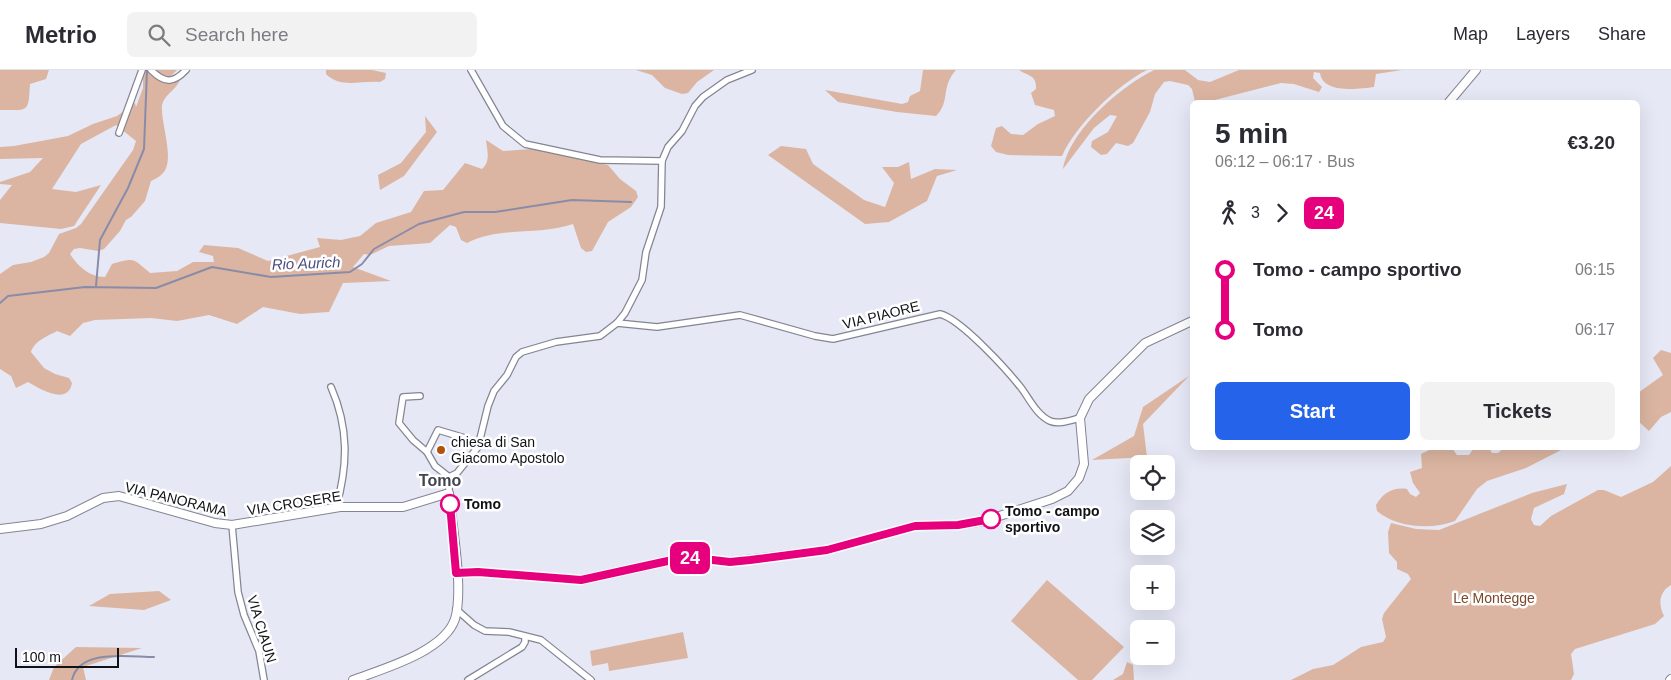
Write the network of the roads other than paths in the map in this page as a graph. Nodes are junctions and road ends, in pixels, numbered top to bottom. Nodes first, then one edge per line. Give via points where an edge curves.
1 (142, 70) edge
2 (151, 70) edge
3 (186, 70) edge
4 (471, 70) edge
5 (752, 70) edge
6 (1476, 70) edge
7 (1451, 100) edge
8 (119, 132) dead end
9 (662, 161) junction
10 (1190, 322) edge
11 (617, 323) junction
12 (332, 387) dead end
13 (420, 396) dead end
14 (1080, 418) junction
15 (478, 447) junction
16 (427, 452) junction
17 (449, 477) junction
18 (449, 494) junction
19 (336, 508) junction
20 (232, 525) junction
21 (0, 530) edge
22 (456, 573) junction
23 (456, 609) junction
24 (524, 638) junction
25 (264, 680) edge
26 (353, 680) edge
27 (468, 680) edge
28 (591, 680) edge

1 - 8 street
2 - 3 street via 170,82
4 - 9 street via 503,126 525,144 600,160
5 - 9 street via 727,80 703,97 682,131 668,146
6 - 7 street
9 - 11 street via 661,207 646,252 642,280
10 - 14 street via 1145,343 1089,399
11 - 14 street, VIA PIAORE via 657,327 740,314 833,339 940,314 948,316 970,335 1011,376 1046,419 1058,423
11 - 15 street via 600,336 556,342 522,352 516,357 488,406
12 - 19 street via 341,410 346,464
13 - 16 street via 403,398 399,422
14 - 22 street via 1084,464 1079,478 1068,491 984,521 915,526 827,550 730,562 686,557 581,580
15 - 16 street via 465,438 438,430
15 - 17 street via 457,473
16 - 17 street via 435,466
17 - 18 street
18 - 19 street, VIA CROSERE via 403,507
18 - 22 street
19 - 20 street, VIA CROSERE
20 - 21 street, VIA PANORAMA via 119,496 102,498 67,516 41,524
20 - 25 street, VIA CIAUN via 238,592 259,651
22 - 23 street
23 - 24 street via 485,631 509,632
23 - 26 street via 455,620 426,650 404,662
24 - 27 street via 522,647
24 - 28 street via 541,640

